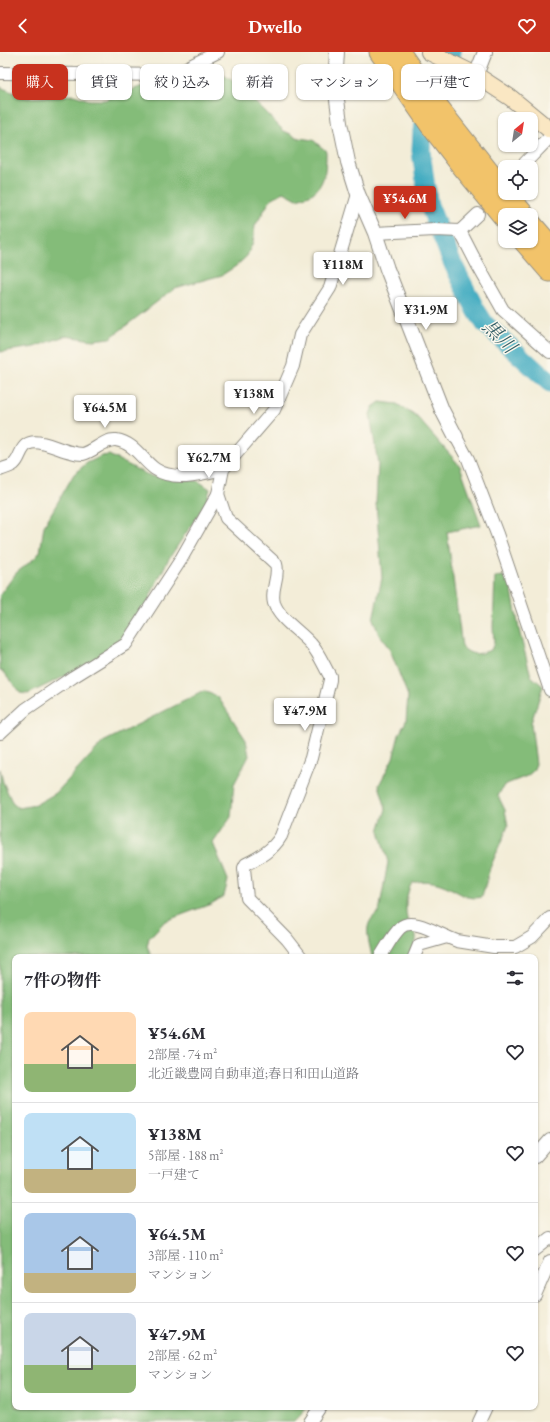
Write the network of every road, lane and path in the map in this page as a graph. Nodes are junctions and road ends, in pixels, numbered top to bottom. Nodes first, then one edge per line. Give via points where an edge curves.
1 (218, 52) edge
2 (380, 52) edge
3 (399, 52) edge
4 (430, 52) edge
5 (485, 52) edge
6 (335, 53) edge
7 (207, 56) edge
8 (454, 64) edge
9 (480, 64) edge
10 (0, 73) edge
11 (485, 81) edge
12 (550, 130) edge
13 (550, 136) edge
14 (528, 160) edge
15 (498, 184) edge
16 (358, 194) junction
17 (511, 200) edge
18 (518, 208) edge
19 (498, 209) edge
20 (478, 214) dead end
21 (460, 231) junction
22 (538, 232) edge
23 (375, 233) junction
24 (550, 246) edge
25 (530, 248) edge
26 (550, 270) edge
27 (550, 352) edge
28 (456, 437) joint
29 (223, 469) junction
30 (0, 470) edge
31 (218, 494) junction
32 (550, 690) edge
33 (0, 733) edge
34 (550, 918) edge
35 (447, 938) junction
36 (299, 954) edge
37 (382, 954) edge
38 (415, 954) edge
39 (550, 1140) edge
40 (538, 1154) edge
41 (550, 1238) edge
42 (538, 1248) edge
43 (550, 1261) edge
44 (538, 1288) edge
45 (318, 1410) edge
46 (485, 1410) edge
47 (310, 1422) edge
48 (479, 1422) edge

1 - 7 street
2 - 19 highway via 430,124
3 - 15 highway via 456,132
4 - 8 main road
5 - 9 street
6 - 16 street via 335,84 340,123
7 - 10 street via 172,75
11 - 12 main road via 511,98
13 - 14 street
16 - 23 street
16 - 29 street via 330,288 300,335 293,366 274,410
17 - 18 highway
20 - 21 street
21 - 23 street
21 - 27 street via 503,310
22 - 24 highway
23 - 28 street via 442,410
25 - 26 highway
28 - 32 street via 468,459 497,534
29 - 30 street via 193,476 164,474 154,468 140,452 119,441 111,440 83,454 31,442 24,446 14,463
29 - 31 street
31 - 33 street via 180,561 126,644 26,709
31 - 36 street via 226,518 276,564 278,571 273,593 274,604 283,617 312,644 330,676 311,758 282,836 276,844 244,868 247,898
34 - 35 street via 532,937 515,947 494,947
35 - 37 street via 419,925 408,924 401,927
35 - 38 street via 419,945
39 - 40 street
41 - 42 street
43 - 44 street
45 - 47 street
46 - 48 street

